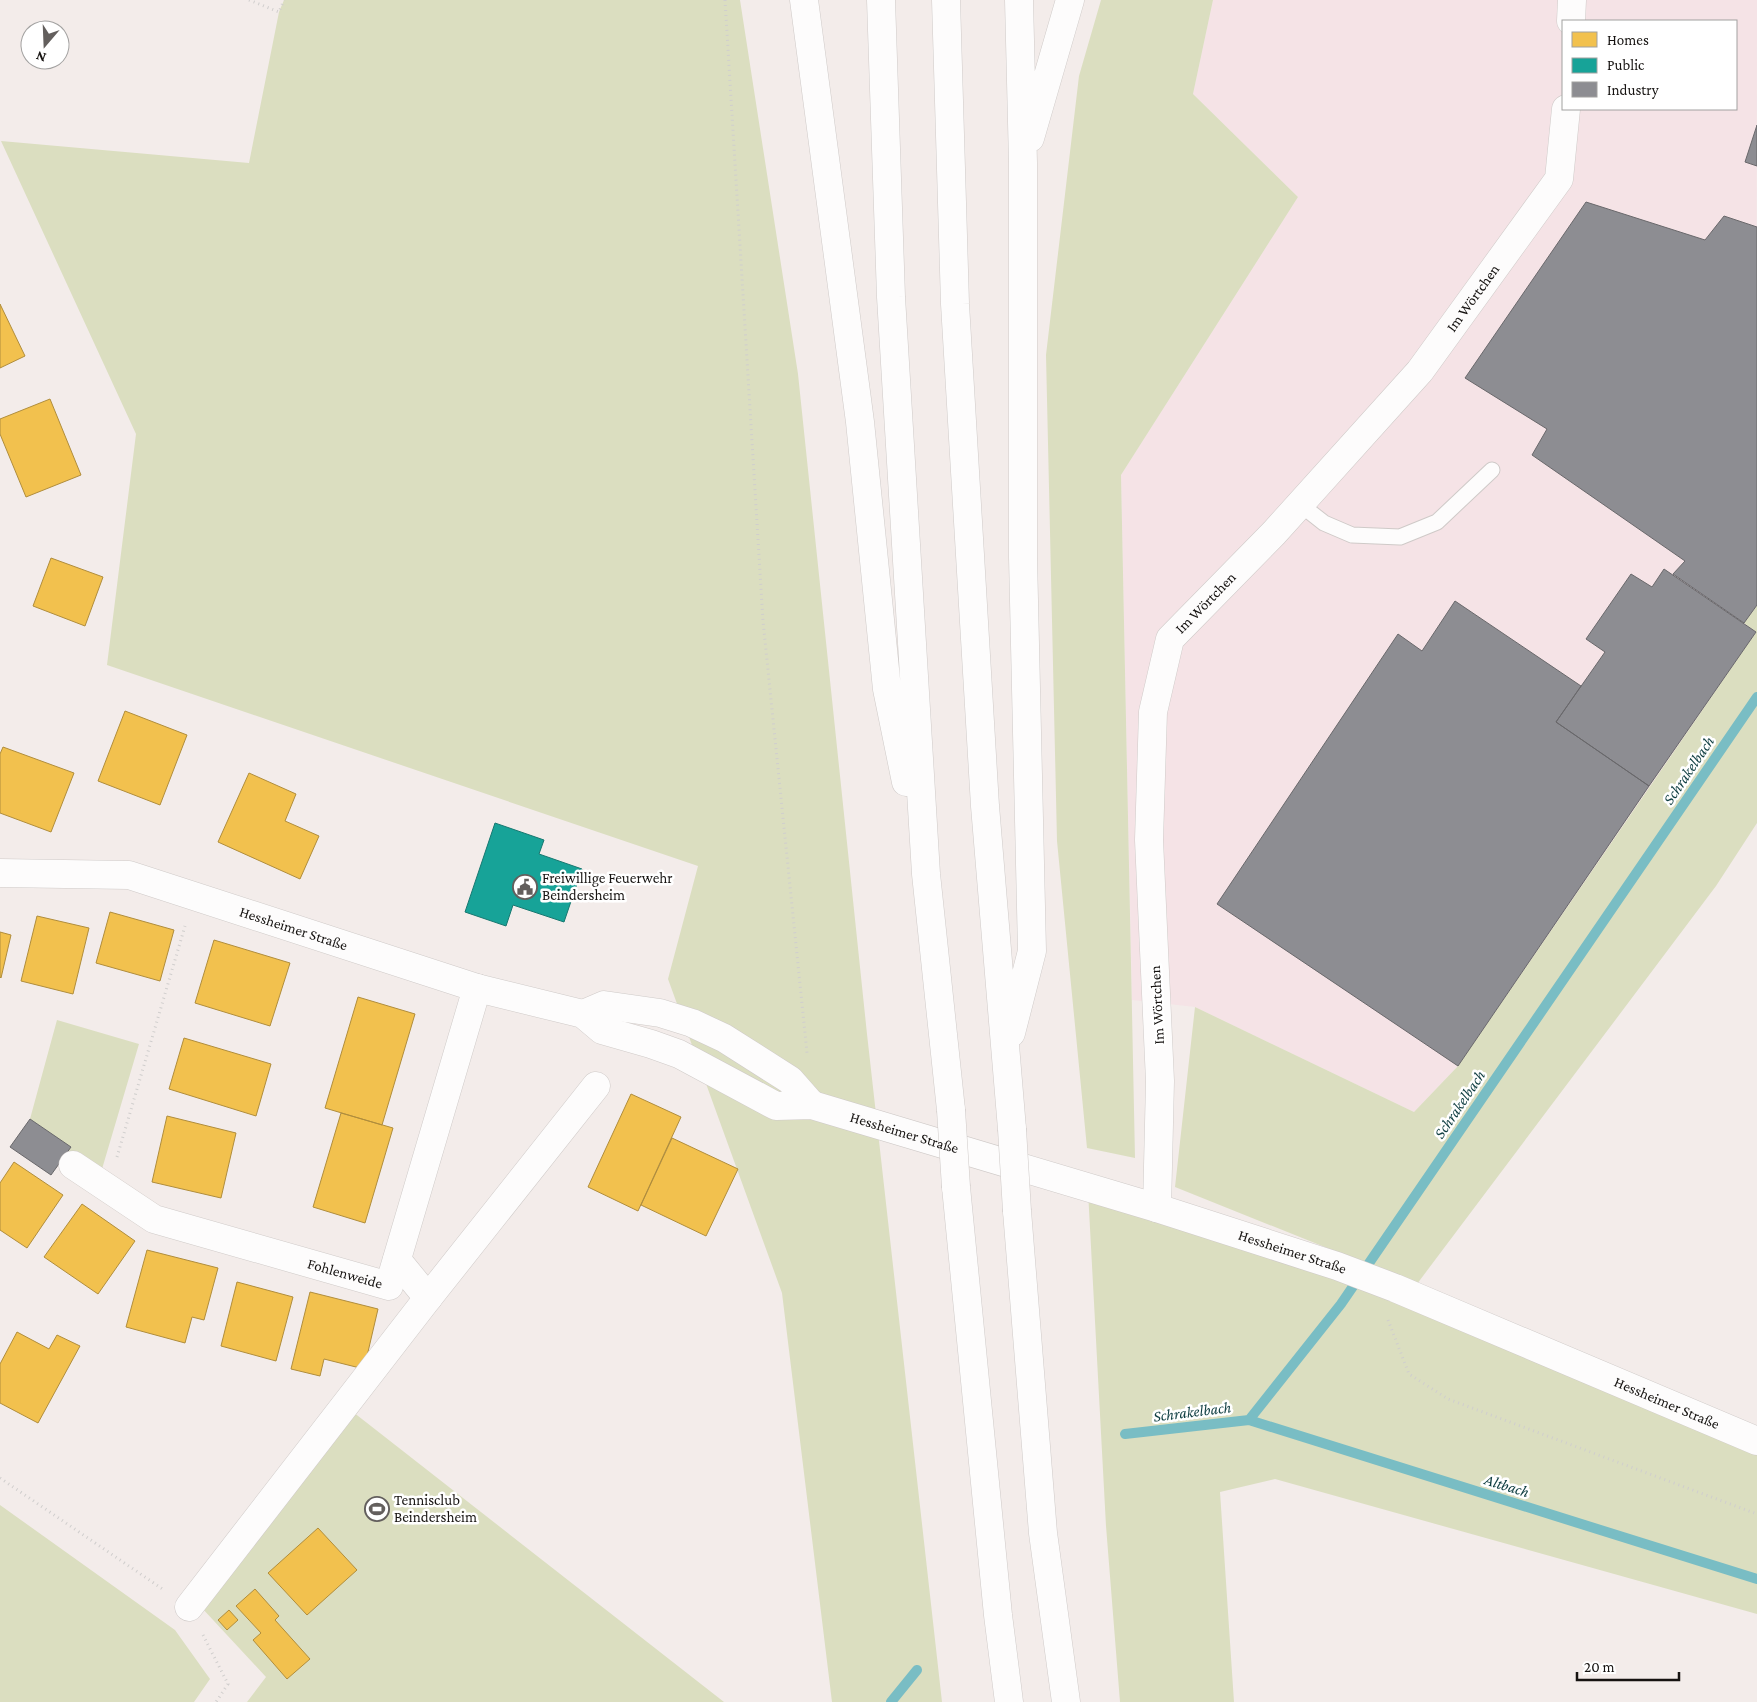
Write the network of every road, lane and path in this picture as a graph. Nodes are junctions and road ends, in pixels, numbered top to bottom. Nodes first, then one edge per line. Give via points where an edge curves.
1 (249, 0) edge
2 (284, 0) edge
3 (725, 0) edge
4 (881, 0) edge
5 (946, 0) edge
6 (1019, 0) edge
7 (1070, 0) edge
8 (1572, 0) edge
9 (803, 4) edge
10 (1571, 20) edge
11 (1566, 110) edge
12 (1023, 163) junction
13 (1492, 470) dead end
14 (1300, 504) junction
15 (0, 873) edge
16 (926, 874) junction
17 (193, 897) junction
18 (477, 988) junction
19 (583, 1014) junction
20 (1006, 1055) junction
21 (807, 1056) dead end
22 (596, 1086) dead end
23 (812, 1105) junction
24 (73, 1165) dead end
25 (108, 1189) junction
26 (1157, 1208) junction
27 (397, 1260) junction
28 (428, 1298) junction
29 (1385, 1312) dead end
30 (1757, 1441) edge
31 (0, 1478) edge
32 (1757, 1514) edge
33 (189, 1607) junction
34 (216, 1702) edge
35 (1008, 1702) edge
36 (1066, 1702) edge

1 - 2 path via 279,12
3 - 21 path via 763,621
4 - 16 main road via 891,297
5 - 20 main road via 955,304 985,806
6 - 12 main road
7 - 12 main road
8 - 10 main road
9 - 16 main road via 860,422 887,689
11 - 14 main road, Im Wörtchen via 1559,179 1420,371
12 - 20 main road via 1023,557 1032,951
13 - 14 lane via 1437,522 1400,537 1352,535 1324,523
14 - 26 main road, Im Wörtchen via 1170,639 1153,712 1148,840 1160,1081
15 - 17 main road, Hessheimer Straße via 130,875
16 - 35 main road, bridge
17 - 18 main road, Hessheimer Straße
17 - 25 path
18 - 19 main road, Hessheimer Straße
18 - 27 main road, Fohlenweide
19 - 23 main road, Hessheimer Straße via 602,1030 679,1054 776,1106
19 - 23 main road via 604,1005 660,1013 692,1023 724,1038 790,1080
20 - 36 main road, bridge via 1043,1533
22 - 28 main road
23 - 26 main road, Hessheimer Straße
24 - 25 main road, Fohlenweide
25 - 27 main road, Fohlenweide via 154,1219 389,1286
26 - 30 main road, Hessheimer Straße via 1376,1281
27 - 28 main road
28 - 33 main road
29 - 32 path via 1409,1374 1448,1398
31 - 33 path
33 - 34 path via 228,1684

